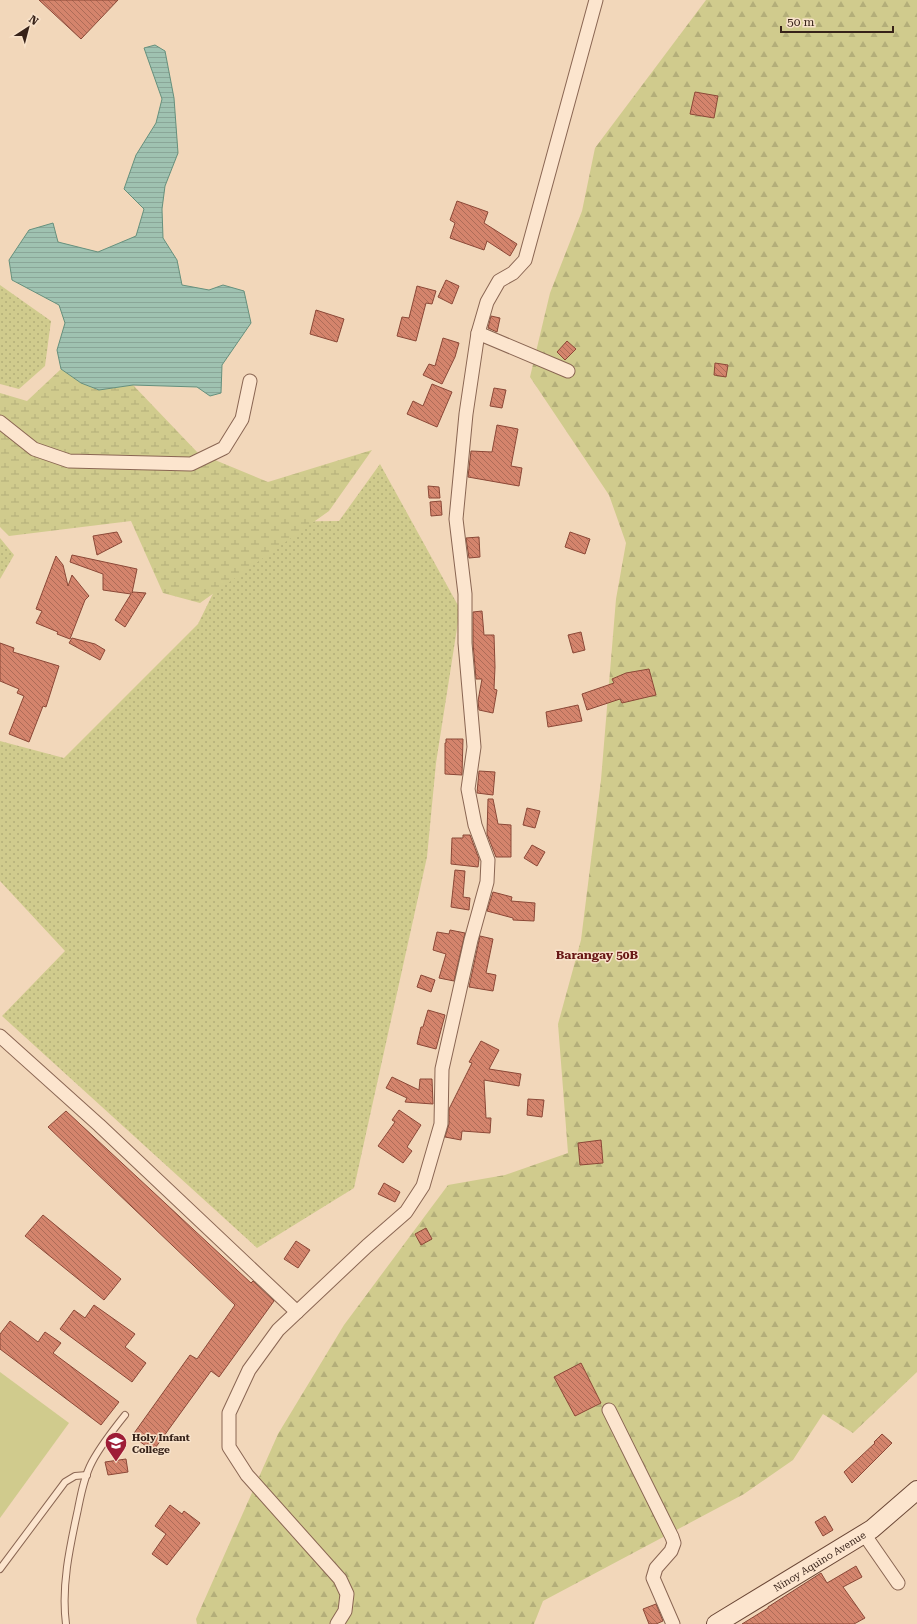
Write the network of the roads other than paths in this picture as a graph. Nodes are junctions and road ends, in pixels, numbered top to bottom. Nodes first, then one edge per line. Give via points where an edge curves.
1 (596, 0) edge
2 (478, 333) junction
3 (568, 371) dead end
4 (250, 381) dead end
5 (0, 422) edge
6 (0, 1036) edge
7 (297, 1312) junction
8 (609, 1410) dead end
9 (125, 1415) dead end
10 (87, 1475) junction
11 (917, 1490) edge
12 (864, 1534) junction
13 (0, 1569) edge
14 (898, 1583) dead end
15 (66, 1624) edge
16 (337, 1624) edge
17 (673, 1624) edge
18 (716, 1624) edge

1 - 2 street via 525,260 513,273 499,281 487,302
2 - 3 street
2 - 7 street via 466,414 456,519 465,594 465,643 474,746 468,789 475,825 488,860 487,882 442,1069 441,1124 423,1186 406,1212
4 - 5 street via 242,419 224,448 191,464 69,461 34,449
6 - 7 street
7 - 16 street via 278,1330 249,1370 229,1413 229,1447 247,1475 340,1579 347,1594 345,1611
8 - 17 street via 674,1543 671,1551 656,1568 653,1578
9 - 10 lane via 105,1440
10 - 13 lane via 75,1476 65,1482
10 - 15 lane via 68,1554 64,1612
11 - 12 main road, Ninoy Aquino Avenue
12 - 14 street
12 - 18 main road, Ninoy Aquino Avenue

